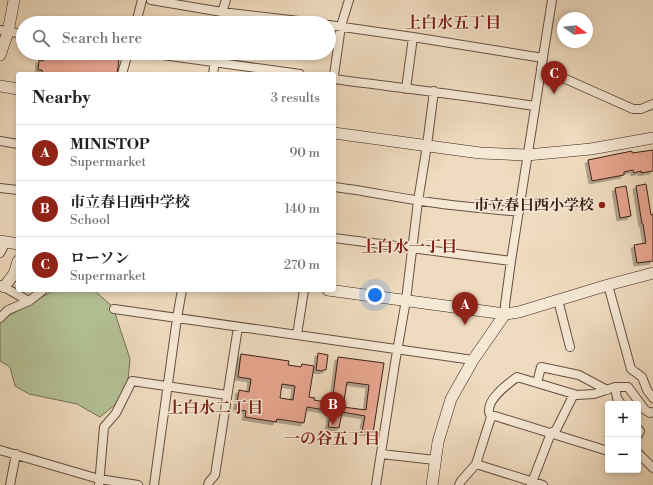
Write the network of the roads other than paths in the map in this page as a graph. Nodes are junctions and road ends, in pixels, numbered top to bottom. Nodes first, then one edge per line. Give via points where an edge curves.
1 (14, 0) edge
2 (142, 0) edge
3 (151, 0) edge
4 (226, 0) edge
5 (349, 0) edge
6 (552, 0) edge
7 (222, 12) junction
8 (138, 16) edge
9 (222, 16) edge
10 (256, 16) edge
11 (336, 26) edge
12 (342, 26) junction
13 (4, 31) edge
14 (16, 33) edge
15 (413, 37) junction
16 (0, 55) edge
17 (543, 58) junction
18 (126, 60) edge
19 (199, 60) edge
20 (214, 62) junction
21 (541, 68) junction
22 (123, 72) edge
23 (213, 72) edge
24 (286, 72) edge
25 (334, 72) edge
26 (336, 79) edge
27 (0, 86) edge
28 (16, 89) edge
29 (406, 89) junction
30 (434, 91) junction
31 (653, 104) edge
32 (536, 106) junction
33 (336, 133) edge
34 (653, 138) edge
35 (0, 141) edge
36 (16, 144) edge
37 (427, 145) junction
38 (527, 155) junction
39 (336, 187) edge
40 (0, 188) edge
41 (16, 190) edge
42 (418, 201) junction
43 (519, 212) junction
44 (336, 238) edge
45 (3, 242) edge
46 (16, 244) edge
47 (412, 248) junction
48 (0, 253) edge
49 (511, 261) junction
50 (16, 268) edge
51 (653, 273) edge
52 (608, 285) junction
53 (2, 286) edge
54 (336, 291) edge
55 (41, 292) edge
56 (182, 292) edge
57 (304, 292) edge
58 (406, 300) junction
59 (558, 300) junction
60 (29, 301) junction
61 (114, 309) dead end
62 (505, 314) junction
63 (0, 318) edge
64 (177, 318) junction
65 (238, 327) junction
66 (297, 335) junction
67 (570, 346) dead end
68 (397, 350) junction
69 (473, 360) junction
70 (536, 383) junction
71 (167, 386) junction
72 (611, 388) junction
73 (574, 394) junction
74 (227, 395) junction
75 (653, 398) edge
76 (619, 401) edge
77 (653, 412) edge
78 (491, 417) junction
79 (551, 433) junction
80 (0, 450) edge
81 (605, 450) edge
82 (16, 454) junction
83 (380, 454) junction
84 (641, 456) edge
85 (435, 460) junction
86 (476, 464) junction
87 (653, 468) edge
88 (99, 482) edge
89 (532, 483) edge
90 (10, 485) edge
91 (138, 485) edge
92 (154, 485) edge
93 (208, 485) edge
94 (376, 485) edge
95 (432, 485) edge
96 (459, 485) edge
97 (543, 485) edge

1 - 13 street
2 - 8 street
3 - 7 street
4 - 7 street
5 - 12 street
6 - 17 street
7 - 9 street
7 - 10 street
11 - 12 street
12 - 15 street
12 - 25 street
13 - 14 street
13 - 16 street
15 - 17 street
15 - 29 street
17 - 21 street
18 - 22 street
19 - 20 street
20 - 23 street
20 - 24 street
21 - 31 street via 633,109
21 - 32 street
26 - 29 street
27 - 28 street
29 - 30 street
30 - 32 street
30 - 37 street
32 - 38 street
33 - 37 street
34 - 38 street via 591,149
35 - 36 street
37 - 38 street via 480,153
37 - 42 street
38 - 43 street
39 - 42 street
40 - 41 street
42 - 43 street
42 - 47 street
43 - 49 street
44 - 47 street
45 - 46 street
45 - 48 street
47 - 49 street
47 - 58 street
49 - 62 street
50 - 53 street via 14,274
51 - 52 street
52 - 59 street
52 - 75 street via 631,369 642,377
53 - 60 street
54 - 58 street
55 - 60 street
56 - 64 street
57 - 66 street
58 - 62 street
58 - 68 street
59 - 62 street
59 - 67 street
60 - 63 street via 8,310
61 - 64 street
62 - 69 street
64 - 65 street
64 - 71 street
65 - 66 street
65 - 74 street
66 - 68 street
68 - 69 street
68 - 83 street
69 - 85 street via 451,399
70 - 72 street via 541,367 579,374
70 - 73 street
70 - 78 street via 517,377 492,401 488,410
71 - 74 street
71 - 88 street via 132,382 116,413 104,427
71 - 92 street
72 - 73 street via 594,394
72 - 76 street
72 - 77 street via 628,387 645,410 650,414
73 - 79 street via 556,430
74 - 93 street via 215,475
78 - 79 street
78 - 86 street
79 - 81 street
79 - 89 street
80 - 82 street
82 - 88 street
82 - 90 street
83 - 85 street
83 - 94 street
84 - 87 street
85 - 95 street
86 - 89 street
86 - 96 street
88 - 91 street
89 - 97 street

